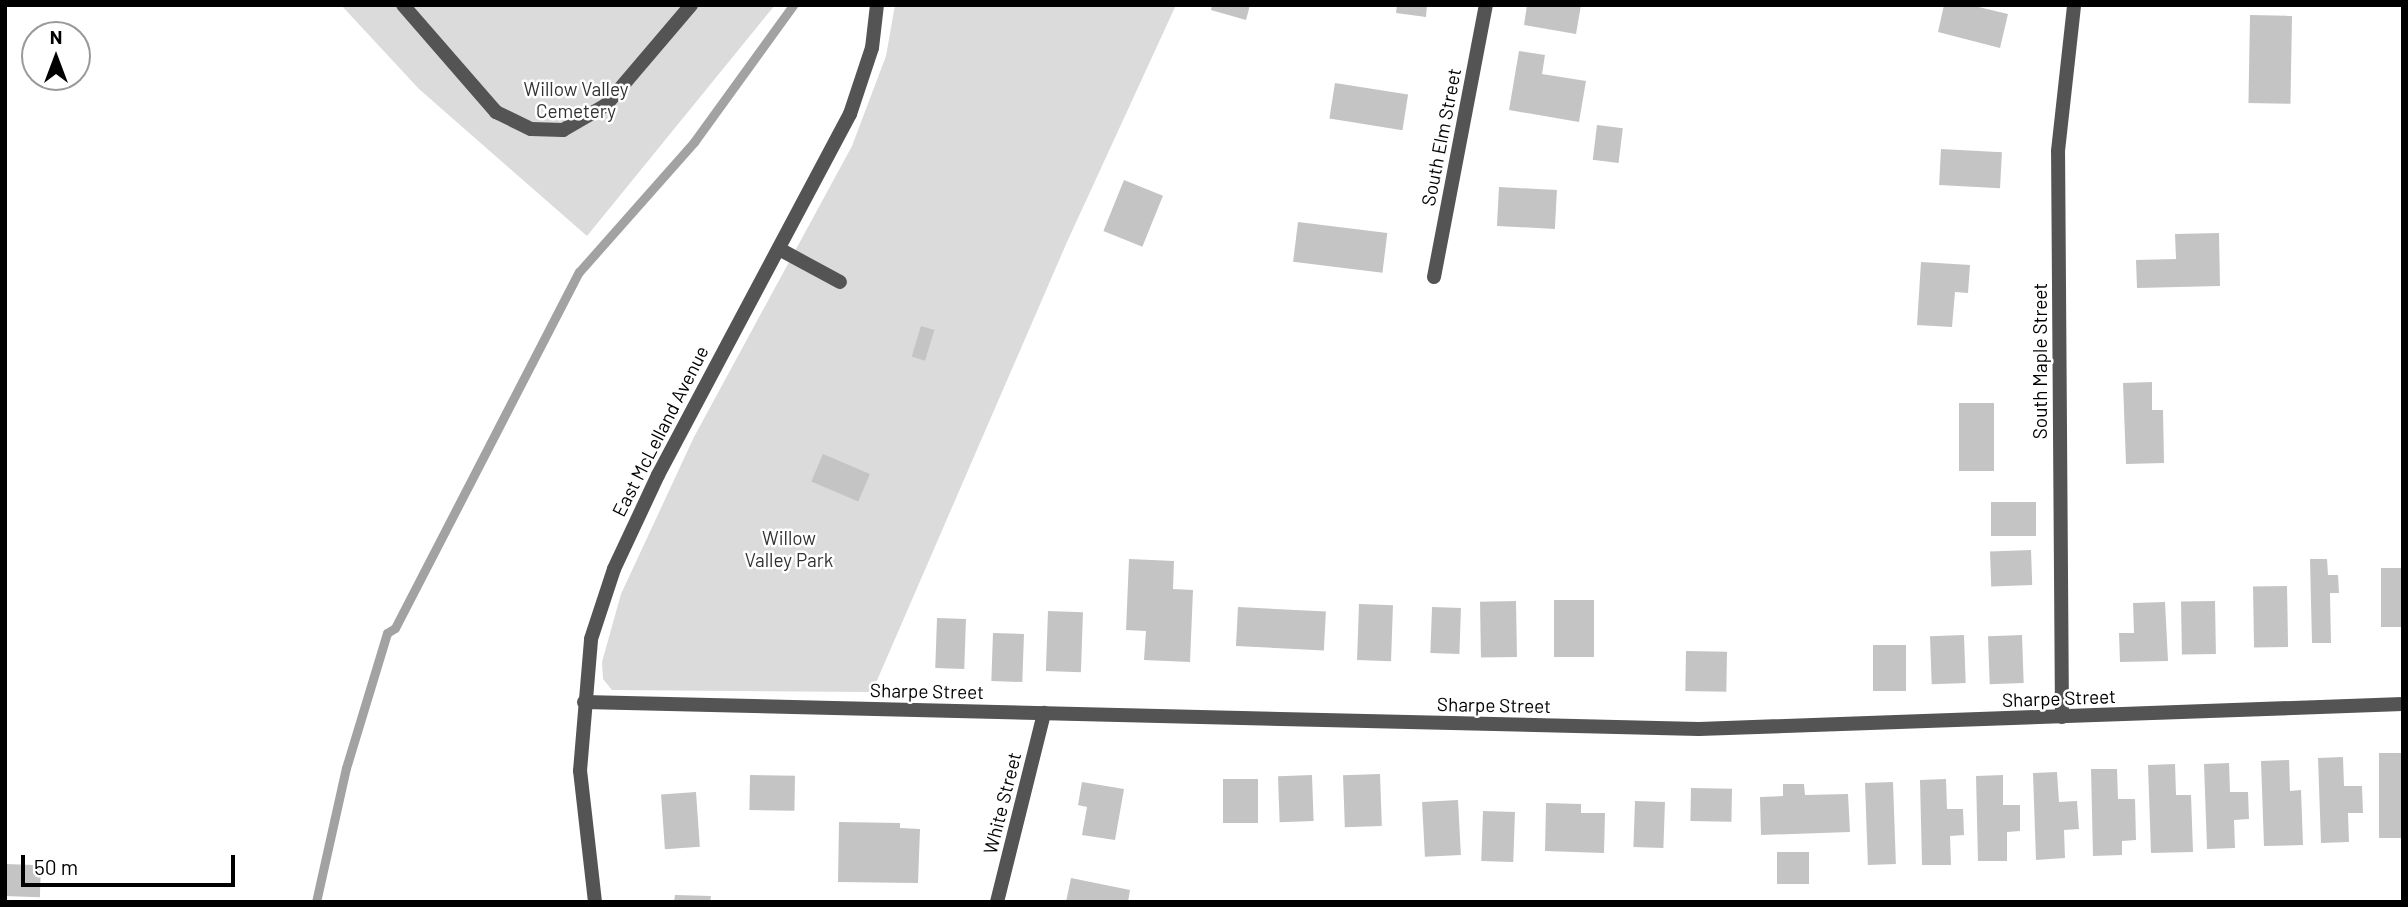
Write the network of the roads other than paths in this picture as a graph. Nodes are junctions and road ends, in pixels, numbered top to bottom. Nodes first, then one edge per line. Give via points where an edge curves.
1 (403, 5) edge
2 (691, 5) edge
3 (877, 5) edge
4 (1486, 5) edge
5 (2074, 5) edge
6 (780, 250) junction
7 (1434, 277) dead end
8 (840, 282) dead end
9 (584, 702) junction
10 (2403, 704) edge
11 (1044, 713) junction
12 (2062, 716) junction
13 (595, 902) edge
14 (997, 902) edge

1 - 2 street via 496,112 531,129 563,130 606,105
3 - 6 street, East McLelland Avenue via 872,48 850,114
4 - 7 street, South Elm Street
5 - 12 street, South Maple Street via 2058,151
6 - 8 street
6 - 9 street, East McLelland Avenue via 724,348 614,569 591,639
9 - 11 street, Sharpe Street
9 - 13 street, East McLelland Avenue via 580,771
10 - 12 street, Sharpe Street
11 - 12 street, Sharpe Street via 1699,729
11 - 14 street, White Street

